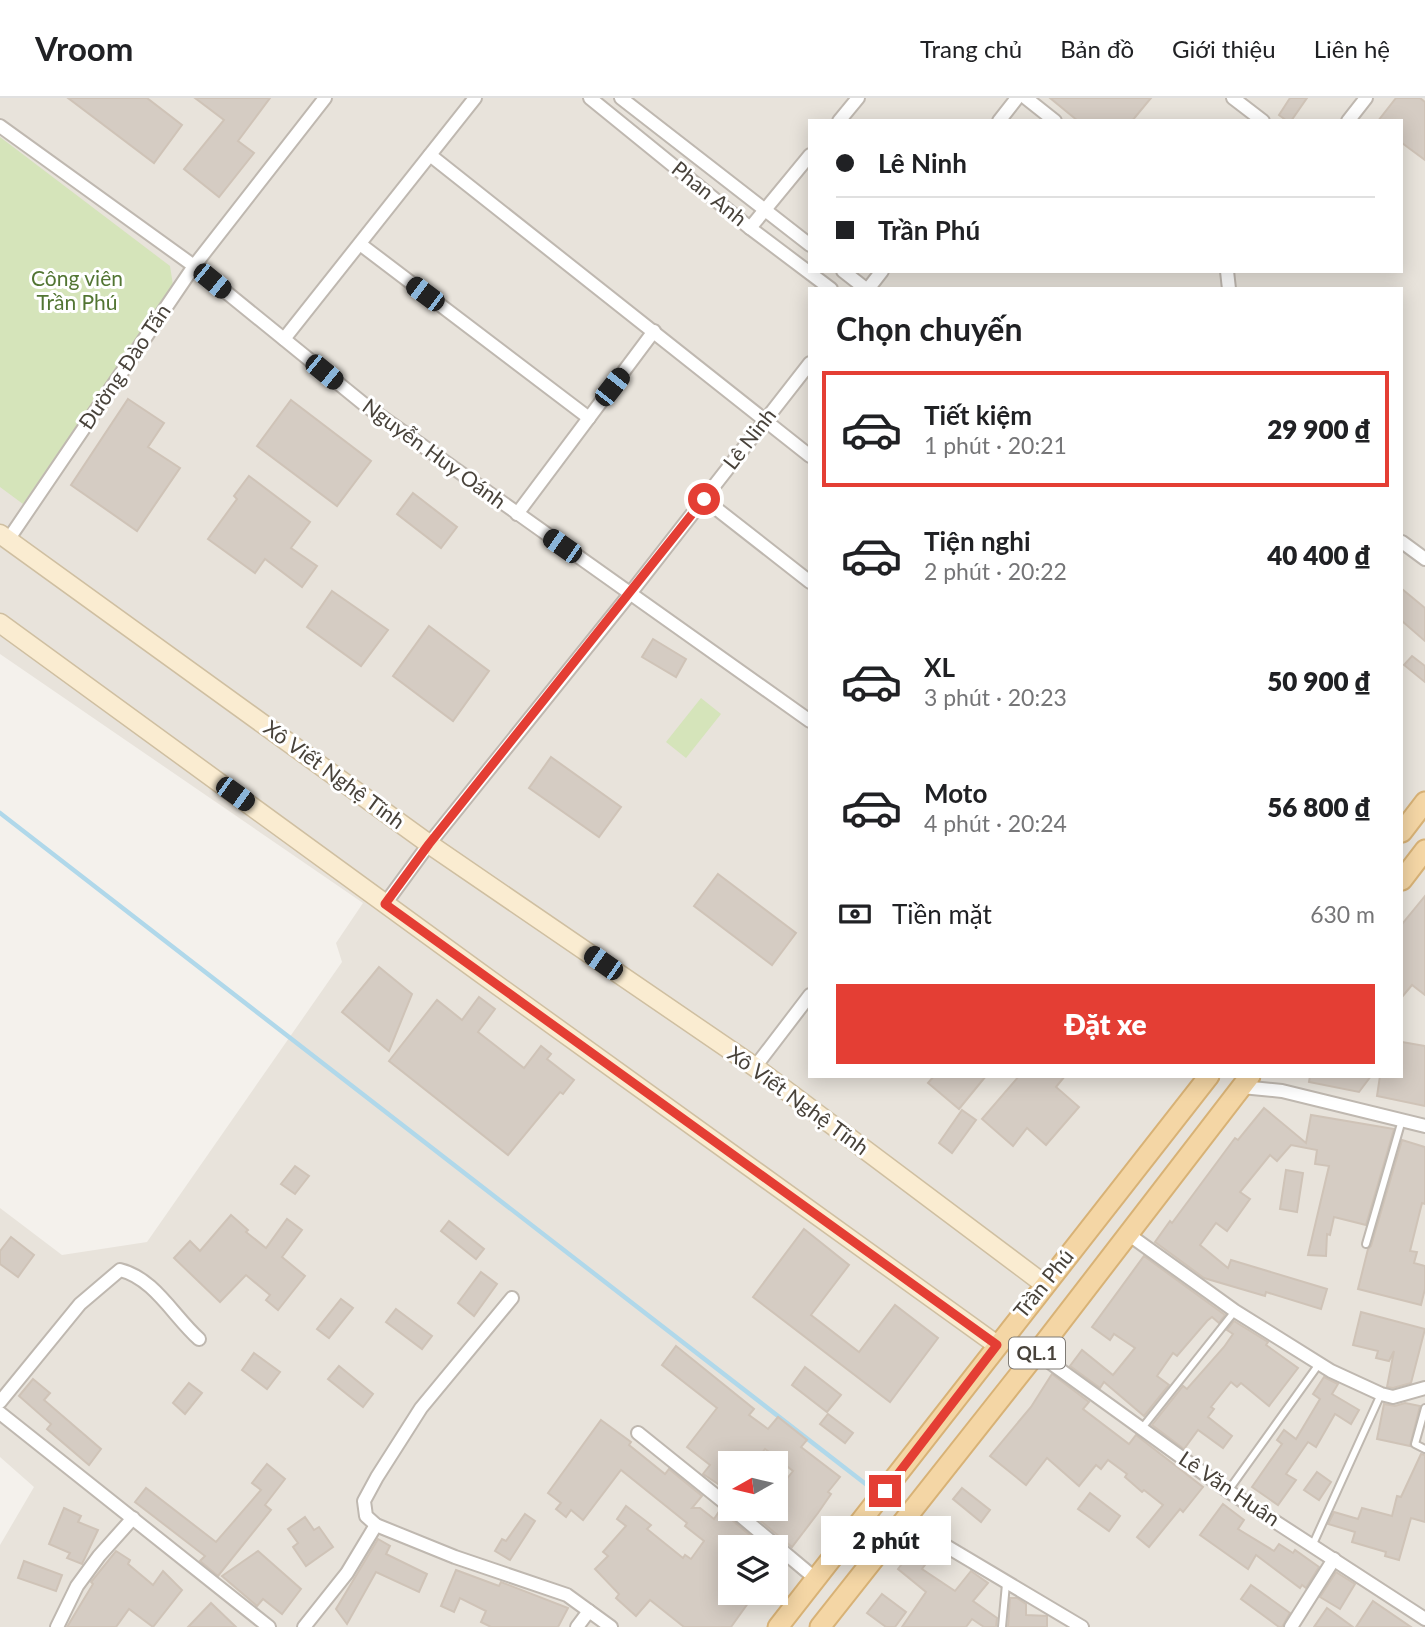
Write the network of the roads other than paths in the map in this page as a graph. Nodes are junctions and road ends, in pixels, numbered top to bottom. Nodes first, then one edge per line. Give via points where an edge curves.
1 (325, 98) edge
2 (475, 98) edge
3 (590, 98) edge
4 (621, 98) edge
5 (1017, 98) edge
6 (1026, 98) edge
7 (1233, 98) edge
8 (1366, 98) edge
9 (852, 100) edge
10 (840, 119) edge
11 (1001, 119) edge
12 (1052, 119) edge
13 (1260, 119) edge
14 (1350, 119) edge
15 (0, 126) edge
16 (430, 155) junction
17 (808, 157) edge
18 (765, 210) junction
19 (751, 228) junction
20 (360, 244) junction
21 (808, 244) edge
22 (194, 266) junction
23 (808, 271) edge
24 (810, 273) edge
25 (847, 273) edge
26 (880, 273) edge
27 (828, 287) edge
28 (864, 287) edge
29 (869, 287) edge
30 (654, 331) junction
31 (284, 339) junction
32 (808, 366) edge
33 (589, 418) junction
34 (765, 421) junction
35 (808, 454) edge
36 (704, 499) junction
37 (517, 514) junction
38 (4, 537) edge
39 (1403, 543) edge
40 (1425, 559) edge
41 (808, 580) edge
42 (629, 594) junction
43 (0, 623) edge
44 (808, 720) edge
45 (1425, 802) edge
46 (1403, 831) edge
47 (429, 844) junction
48 (1425, 850) edge
49 (1403, 879) edge
50 (385, 904) junction
51 (808, 998) edge
52 (755, 1067) junction
53 (1207, 1078) edge
54 (1246, 1082) edge
55 (1402, 1120) junction
56 (1425, 1126) edge
57 (1128, 1234) junction
58 (1366, 1244) dead end
59 (1044, 1284) junction
60 (512, 1298) dead end
61 (1236, 1311) junction
62 (199, 1339) dead end
63 (997, 1345) junction
64 (1037, 1353) junction
65 (1319, 1364) junction
66 (1425, 1388) edge
67 (1381, 1394) junction
68 (0, 1402) edge
69 (1425, 1408) edge
70 (0, 1413) edge
71 (1142, 1428) junction
72 (638, 1433) dead end
73 (1425, 1449) edge
74 (1228, 1491) junction
75 (718, 1498) edge
76 (133, 1518) junction
77 (746, 1521) edge
78 (904, 1521) junction
79 (376, 1525) junction
80 (1313, 1544) junction
81 (1334, 1559) junction
82 (816, 1579) junction
83 (1006, 1582) junction
84 (589, 1611) junction
85 (1425, 1619) edge
86 (1077, 1625) edge
87 (57, 1627) edge
88 (269, 1627) edge
89 (304, 1627) edge
90 (577, 1627) edge
91 (611, 1627) edge
92 (778, 1627) edge
93 (820, 1627) edge
94 (1002, 1627) edge
95 (1291, 1627) edge

1 - 22 street, Đường Đào Tấn
2 - 16 street
3 - 19 street, Phan Anh
4 - 18 street, Phan Anh
5 - 11 street
6 - 12 street
7 - 13 street
8 - 14 street
9 - 10 street
15 - 22 street, Nguyễn Huy Oánh
16 - 20 street
16 - 30 street
17 - 18 street
18 - 19 street
18 - 21 street, Phan Anh
19 - 23 street, Phan Anh
20 - 31 street
20 - 33 street
22 - 31 street, Nguyễn Huy Oánh
22 - 38 street, Đường Đào Tấn
24 - 27 street, Phan Anh
25 - 28 street
26 - 29 street
30 - 33 street
30 - 34 street
31 - 37 street, Nguyễn Huy Oánh via 365,405
32 - 34 street, Lê Ninh
33 - 37 street
34 - 35 street
34 - 36 street, Lê Ninh
36 - 41 street
36 - 42 street, Lê Ninh
37 - 42 street, Nguyễn Huy Oánh
38 - 47 street, Xô Viết Nghệ Tĩnh
39 - 40 street
42 - 44 street, Nguyễn Huy Oánh
42 - 47 street, Lê Ninh
43 - 50 street
45 - 46 main road
47 - 50 street, Lê Ninh
47 - 52 street, Xô Viết Nghệ Tĩnh
48 - 49 main road
50 - 63 street
51 - 52 street
52 - 59 street, Xô Viết Nghệ Tĩnh
53 - 59 main road, Trần Phú / QL.1
54 - 55 street
54 - 57 main road, Trần Phú / QL.1
55 - 56 street
55 - 58 lane
57 - 61 street
57 - 64 main road, Trần Phú / QL.1
59 - 63 main road, Trần Phú / QL.1
60 - 79 street via 421,1408 377,1477 364,1501 366,1516
61 - 65 street
61 - 71 lane
62 - 68 street via 149,1286 120,1270 80,1304
63 - 82 main road, Trần Phú / QL.1
64 - 71 street, Lê Văn Huân
64 - 78 main road, Trần Phú / QL.1
65 - 67 street
65 - 74 lane
66 - 67 street via 1402,1396
67 - 80 lane
69 - 73 lane via 1415,1444
70 - 76 street
71 - 74 street, Lê Văn Huân
72 - 75 street
74 - 80 street, Lê Văn Huân
76 - 87 street via 77,1586
76 - 88 street
77 - 82 street
78 - 83 street
78 - 93 main road, Trần Phú / QL.1
79 - 84 street via 566,1595
79 - 89 street via 348,1573
80 - 81 street, Lê Văn Huân
81 - 85 street, Lê Văn Huân
81 - 95 street
82 - 92 main road, Trần Phú / QL.1
83 - 86 street
83 - 94 lane
84 - 90 street
84 - 91 street

